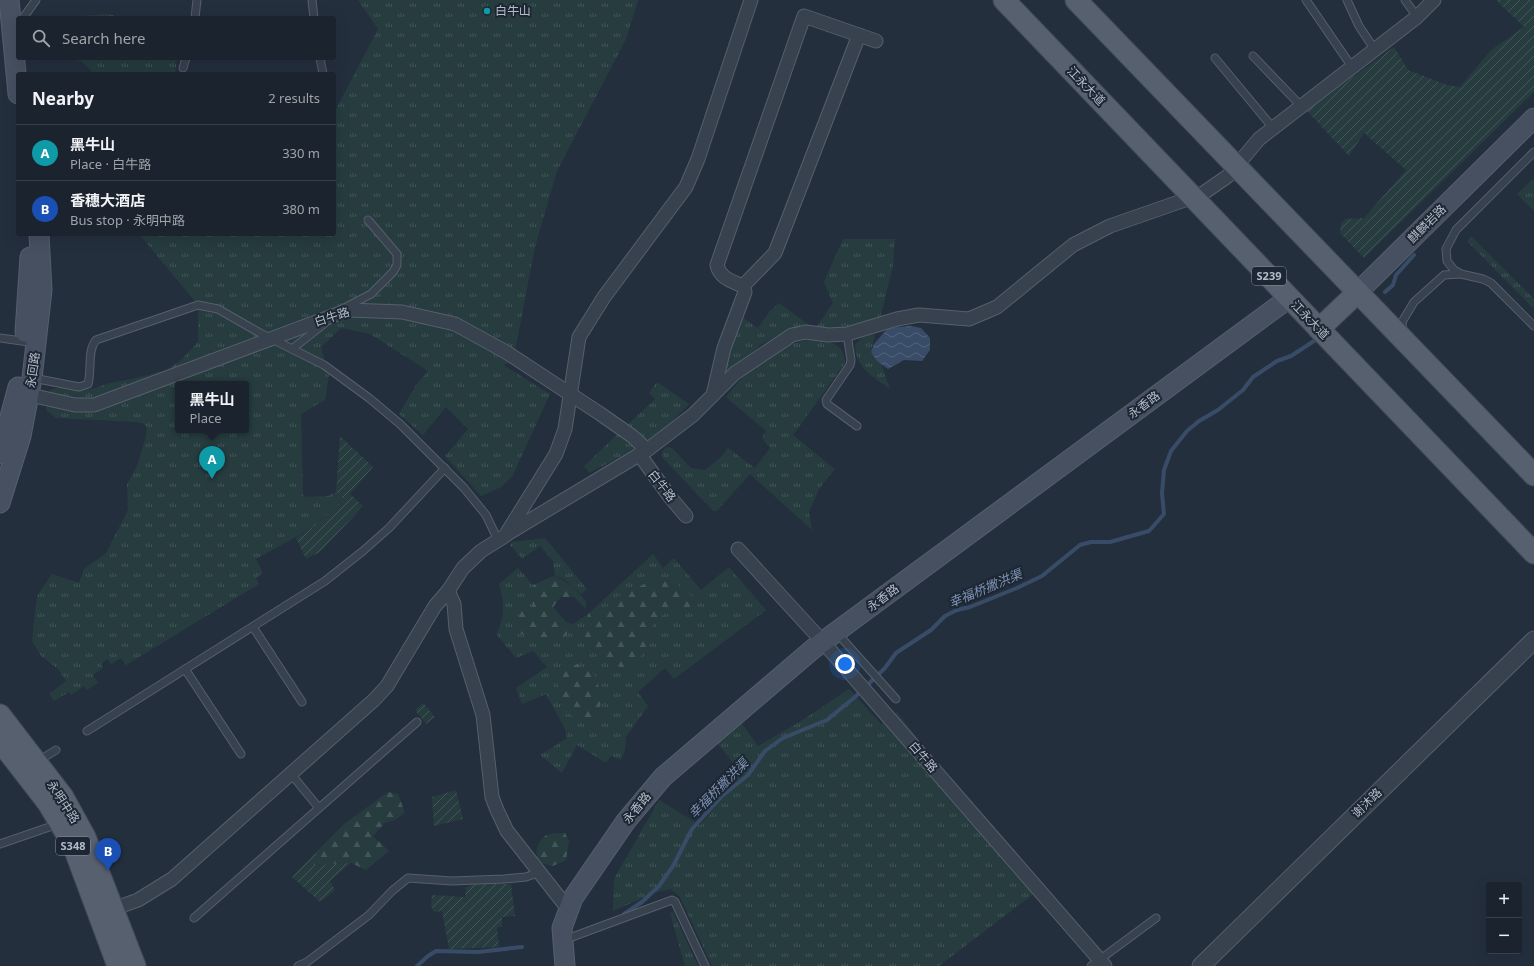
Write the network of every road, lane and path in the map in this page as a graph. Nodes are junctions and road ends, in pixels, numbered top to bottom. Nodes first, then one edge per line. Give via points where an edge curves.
1 (9, 0) edge
2 (21, 0) edge
3 (36, 0) edge
4 (197, 0) edge
5 (312, 0) edge
6 (751, 0) edge
7 (1004, 0) edge
8 (1076, 0) edge
9 (1306, 0) edge
10 (1347, 0) edge
11 (1405, 0) edge
12 (1434, 0) edge
13 (23, 16) edge
14 (24, 16) edge
15 (195, 16) edge
16 (314, 16) edge
17 (1417, 17) junction
18 (859, 35) junction
19 (876, 41) dead end
20 (1375, 50) junction
21 (1253, 56) dead end
22 (1215, 58) dead end
23 (27, 60) edge
24 (185, 60) edge
25 (320, 60) edge
26 (1352, 67) junction
27 (183, 68) dead end
28 (28, 72) edge
29 (323, 72) edge
30 (16, 73) edge
31 (1301, 106) junction
32 (1534, 118) edge
33 (1273, 128) junction
34 (1534, 152) edge
35 (1236, 166) junction
36 (1192, 196) junction
37 (368, 220) dead end
38 (29, 236) edge
39 (39, 236) edge
40 (1461, 274) junction
41 (743, 286) junction
42 (1358, 292) junction
43 (1289, 298) junction
44 (336, 314) junction
45 (1534, 326) edge
46 (1319, 329) junction
47 (848, 334) junction
48 (0, 338) edge
49 (272, 339) junction
50 (30, 342) junction
51 (292, 349) junction
52 (1413, 350) junction
53 (26, 388) junction
54 (570, 394) junction
55 (713, 395) junction
56 (857, 426) dead end
57 (643, 452) junction
58 (0, 454) edge
59 (444, 468) junction
60 (1534, 475) edge
61 (0, 502) edge
62 (686, 516) dead end
63 (504, 536) junction
64 (738, 550) dead end
65 (1534, 553) edge
66 (448, 591) junction
67 (253, 627) junction
68 (830, 637) junction
69 (1534, 640) edge
70 (185, 670) junction
71 (896, 699) dead end
72 (302, 702) dead end
73 (0, 715) edge
74 (417, 722) dead end
75 (86, 731) dead end
76 (0, 741) edge
77 (56, 750) dead end
78 (241, 754) dead end
79 (36, 763) junction
80 (291, 774) junction
81 (319, 808) junction
82 (60, 823) junction
83 (0, 844) edge
84 (540, 872) junction
85 (113, 909) junction
86 (569, 910) junction
87 (194, 918) dead end
88 (1156, 918) dead end
89 (562, 941) junction
90 (1098, 964) edge
91 (118, 966) edge
92 (135, 966) edge
93 (298, 966) edge
94 (565, 966) edge
95 (705, 966) edge
96 (1201, 966) edge

1 - 30 main road
2 - 13 main road
3 - 14 lane
4 - 15 lane
5 - 16 lane
6 - 54 street via 698,159 686,187 590,317 579,337
7 - 36 main road, 江永大道 / S239
8 - 35 main road
9 - 26 lane
10 - 20 lane via 1359,26
11 - 17 lane
12 - 17 street
17 - 20 street
18 - 19 street
18 - 41 street via 775,254
18 - 41 street via 804,16 717,265 723,277
20 - 26 street
21 - 31 lane
22 - 33 lane
23 - 28 main road
24 - 27 lane
25 - 29 lane
26 - 31 street
31 - 33 street
32 - 42 main road, 麒麟岩路
33 - 35 street via 1259,139
34 - 40 lane via 1456,230 1446,249 1447,261
35 - 36 street via 1228,176 1202,194
35 - 42 main road
36 - 43 main road, 江永大道 / S239
36 - 47 street via 1110,226 1073,245 997,307 969,318 920,315
37 - 44 lane via 397,254 397,265 371,294
38 - 50 main road, 永回路
39 - 50 main road, 永回路 via 42,290
40 - 45 lane via 1477,276 1491,284
40 - 52 lane via 1444,275 1414,302 1406,313 1402,322 1403,332
41 - 55 street via 745,292 724,348
42 - 46 main road, 麒麟岩路
42 - 52 main road
43 - 46 main road, 江永大道 / S239
43 - 68 main road, 永香路
44 - 49 street, 白牛路
44 - 51 lane
44 - 54 street, 白牛路 via 348,310 402,312 455,324 506,352
46 - 65 main road, 江永大道 / S239
47 - 55 street via 806,332 792,335 735,373
47 - 56 lane via 850,365 826,400 827,404
48 - 50 lane
49 - 51 lane
49 - 53 street, 白牛路 via 94,405 75,405
49 - 53 lane via 218,310 198,305 96,340 92,345 91,375 88,384 79,387
50 - 53 main road, 永回路
51 - 59 lane via 324,365 369,398 400,424
52 - 60 main road
53 - 58 main road, 永回路
53 - 61 main road, 永回路 via 21,436
54 - 57 street, 白牛路 via 632,436
54 - 63 street via 565,429 556,454
55 - 57 street via 692,415
57 - 62 street, 白牛路 via 670,497
57 - 63 street
59 - 63 lane via 474,499 486,515 496,536
59 - 67 lane via 389,528 363,552 309,592
63 - 66 street via 463,568
64 - 68 street, 白牛路
66 - 80 street via 428,616 388,686
66 - 84 street via 454,604 456,629 483,715 492,797 507,831
67 - 70 lane
67 - 72 lane
68 - 71 lane via 871,671
68 - 86 main road, 永香路 via 663,777 626,822 573,898
68 - 90 street, 白牛路 via 863,689
69 - 96 street, 谢沐路
70 - 75 lane
70 - 78 lane
73 - 79 main road, 永明中路 / S348
74 - 81 lane
76 - 82 main road, 永明中路 / S348 via 48,803
77 - 79 lane
79 - 85 main road, 永明中路 / S348 via 63,797 86,837
80 - 81 lane
80 - 85 street via 172,879 138,900
81 - 87 lane
82 - 83 lane
82 - 91 main road, 永明中路 / S348 via 73,845
84 - 86 street
84 - 93 lane via 526,877 504,879 452,881 408,878 369,915 307,962
85 - 92 main road, 永明中路 / S348
86 - 89 main road, 永香路 via 562,928
88 - 90 lane
89 - 94 main road, 永香路
89 - 95 lane via 672,900

